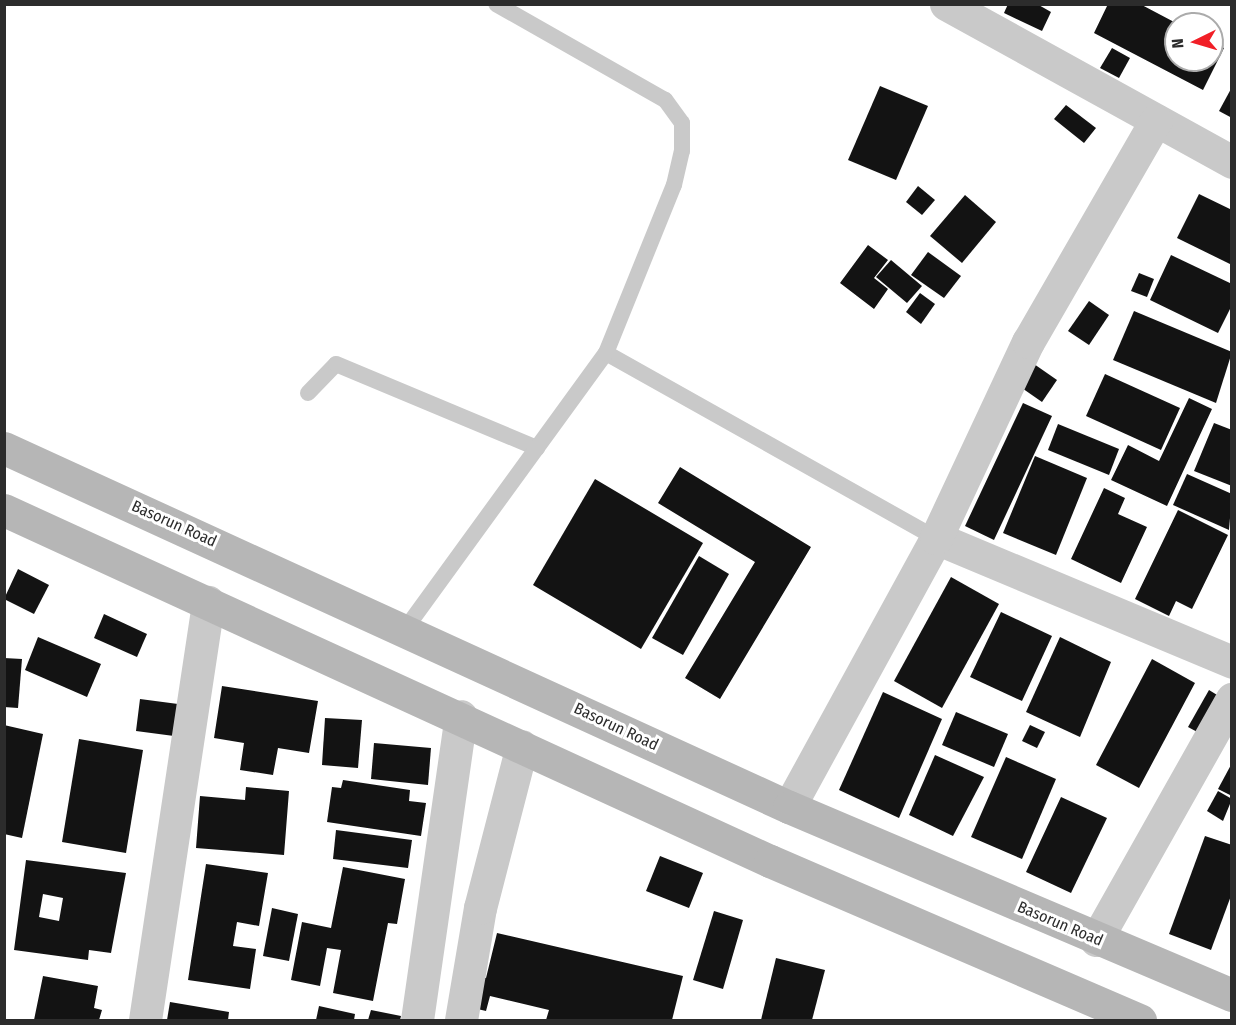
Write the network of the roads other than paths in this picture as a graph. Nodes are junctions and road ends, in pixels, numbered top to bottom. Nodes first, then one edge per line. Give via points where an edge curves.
1 (496, 4) edge
2 (946, 4) edge
3 (1156, 120) junction
4 (1232, 162) edge
5 (606, 353) junction
6 (308, 393) dead end
7 (537, 447) junction
8 (4, 448) edge
9 (4, 510) edge
10 (936, 538) junction
11 (208, 602) junction
12 (406, 628) junction
13 (1232, 662) edge
14 (1232, 699) edge
15 (461, 716) junction
16 (522, 747) junction
17 (789, 807) junction
18 (1096, 940) junction
19 (1232, 995) edge
20 (145, 1020) edge
21 (417, 1020) edge
22 (461, 1020) edge
23 (1140, 1020) edge

1 - 5 lane via 665,100 682,123 674,185
2 - 3 street
3 - 4 street
3 - 10 street via 1028,342
5 - 7 lane
5 - 10 lane
6 - 7 lane via 336,364
7 - 12 lane
8 - 12 main road, Basorun Road
9 - 11 main road
10 - 13 street
10 - 17 street
11 - 15 main road
11 - 20 street
12 - 17 main road, Basorun Road
14 - 18 street
15 - 16 main road
15 - 21 street
16 - 22 street via 480,908
16 - 23 main road
17 - 18 main road, Basorun Road
18 - 19 main road, Basorun Road

